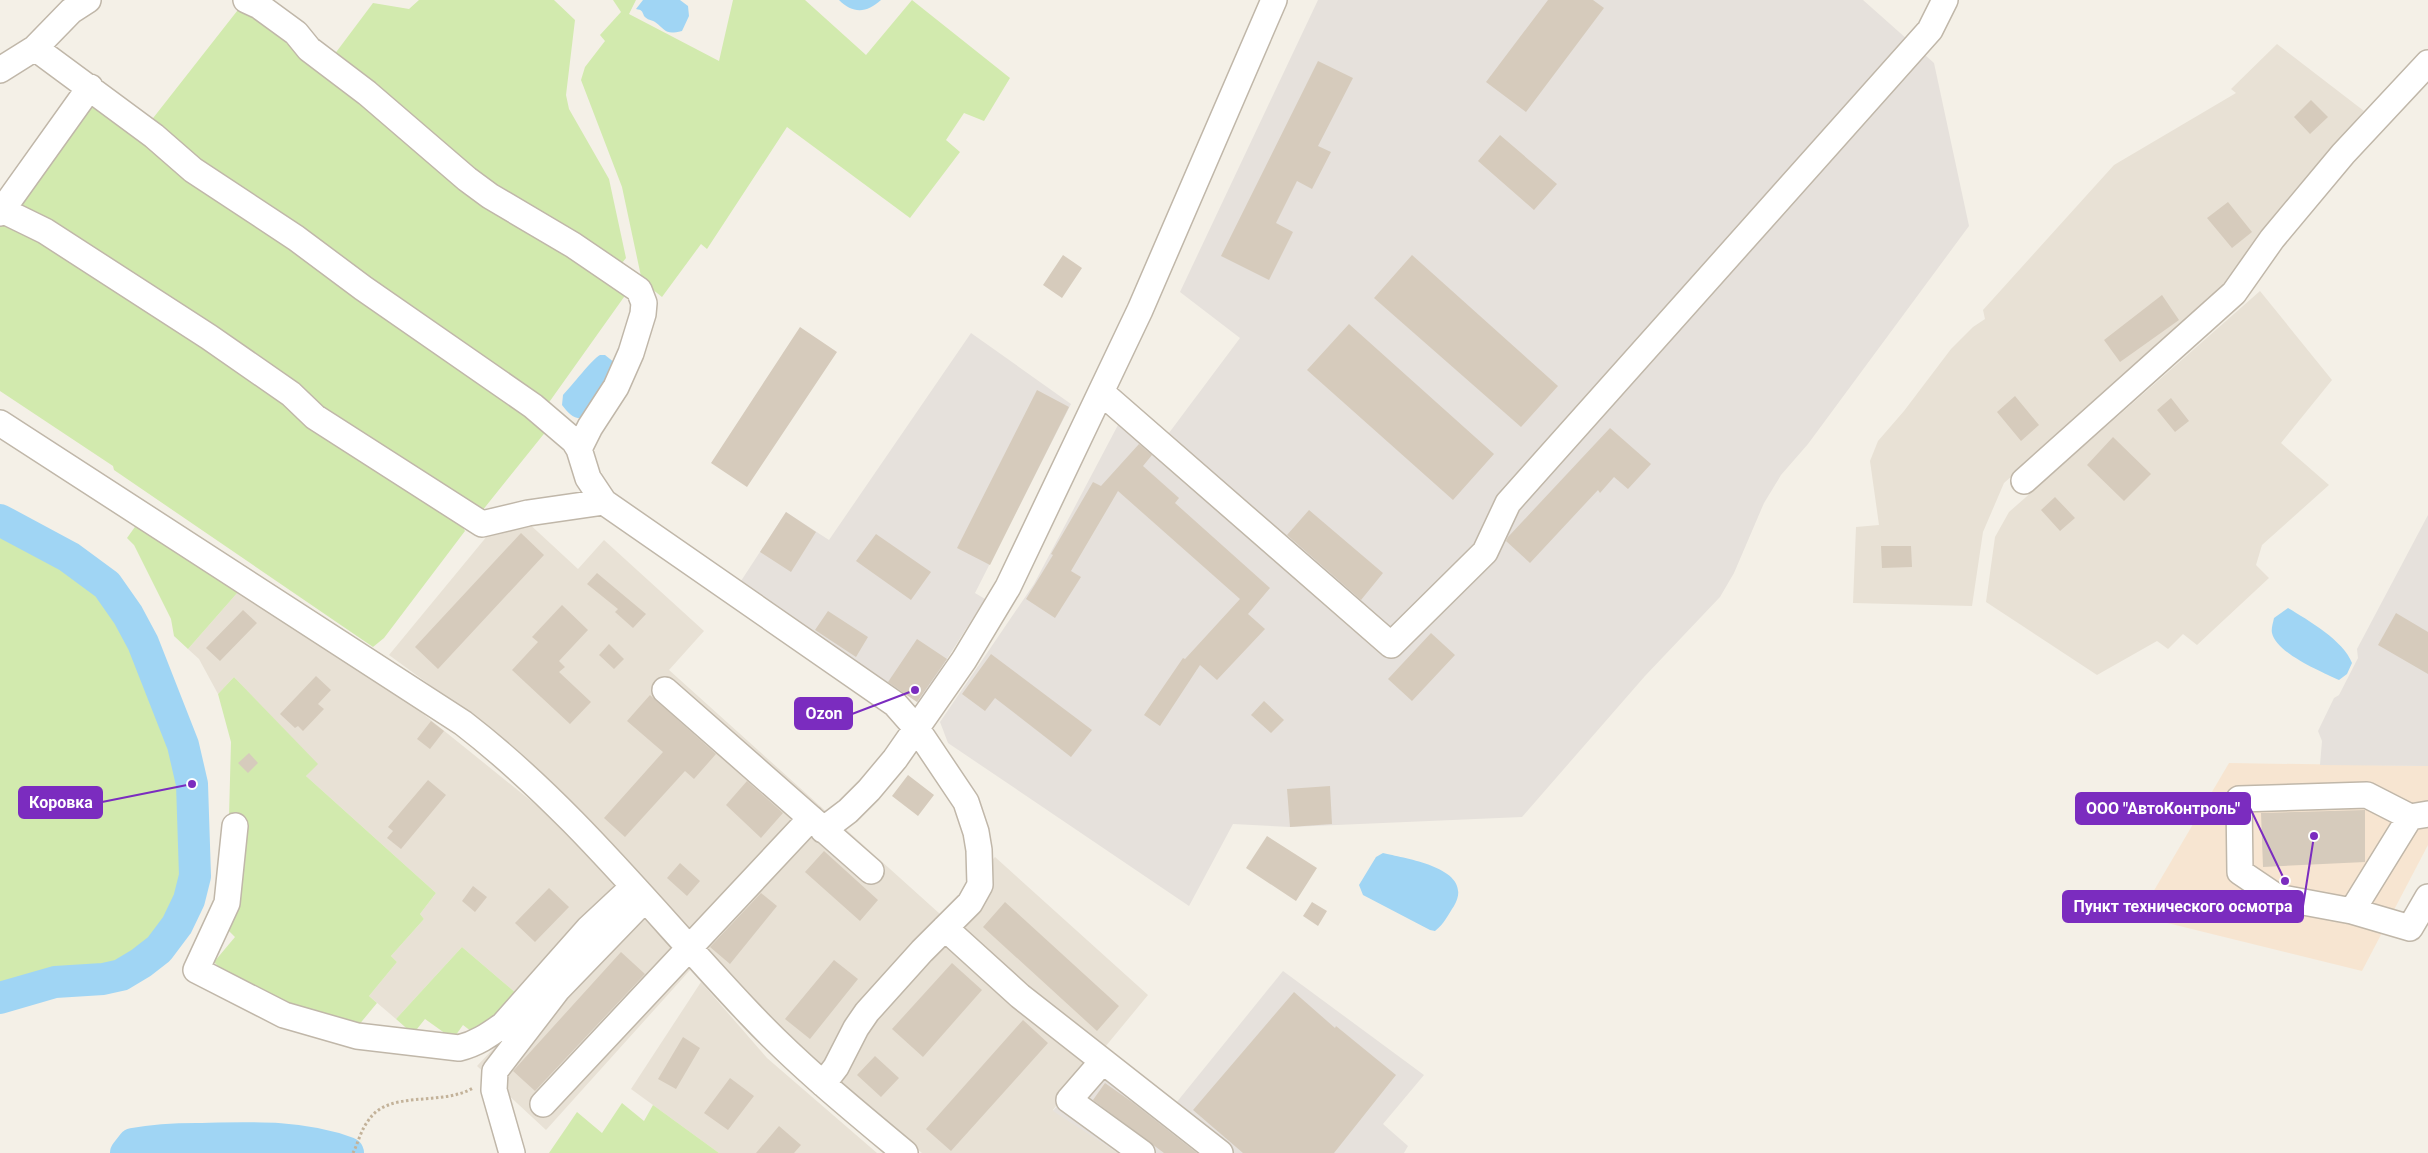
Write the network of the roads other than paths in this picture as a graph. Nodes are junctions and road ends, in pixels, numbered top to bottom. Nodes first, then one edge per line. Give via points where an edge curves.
1 (88, 0) edge
2 (246, 0) edge
3 (1274, 0) edge
4 (1946, 0) edge
5 (35, 48) junction
6 (2428, 63) edge
7 (0, 70) edge
8 (90, 87) junction
9 (1, 211) edge
10 (1101, 392) junction
11 (0, 423) edge
12 (579, 449) junction
13 (2024, 481) dead end
14 (604, 502) junction
15 (665, 690) dead end
16 (916, 729) junction
17 (2419, 815) edge
18 (817, 824) junction
19 (235, 826) dead end
20 (871, 872) dead end
21 (639, 893) junction
22 (2428, 897) edge
23 (2352, 911) junction
24 (945, 928) junction
25 (690, 949) junction
26 (1102, 1062) junction
27 (823, 1084) junction
28 (543, 1104) dead end
29 (512, 1153) edge
30 (905, 1153) edge
31 (1142, 1153) edge
32 (1220, 1153) edge

1 - 5 street via 71,11
2 - 12 street via 296,33 309,49 490,196 573,245 639,290 644,314 631,353 616,387
3 - 10 street via 1140,310
4 - 10 street via 1930,30 1508,503 1485,552 1391,645
5 - 7 street
5 - 8 street
6 - 13 street via 2343,154 2272,239 2234,293
8 - 9 street
8 - 12 street via 200,176 296,238 533,406
9 - 14 street via 45,231 209,337 291,394 315,417 482,524 528,512
10 - 16 street via 1008,587 964,660
11 - 21 street via 463,723 565,812
12 - 14 street via 588,478
14 - 16 street via 895,704
15 - 18 street
16 - 18 street via 869,790 848,811
16 - 24 street via 966,802 979,850 980,885 976,894
17 - 23 street
17 - 23 street via 2367,795 2239,799 2240,872 2277,896
18 - 20 street
18 - 25 street
19 - 21 street via 227,903 196,970 284,1015 357,1036 459,1048 487,1037 503,1025 588,929
21 - 25 street
21 - 29 street via 558,988 495,1071 494,1090
22 - 23 street via 2410,928
24 - 26 street via 1020,996
24 - 27 street via 867,1012
25 - 27 street via 788,1054
25 - 28 street
26 - 31 street via 1070,1100
26 - 32 street
27 - 30 street

